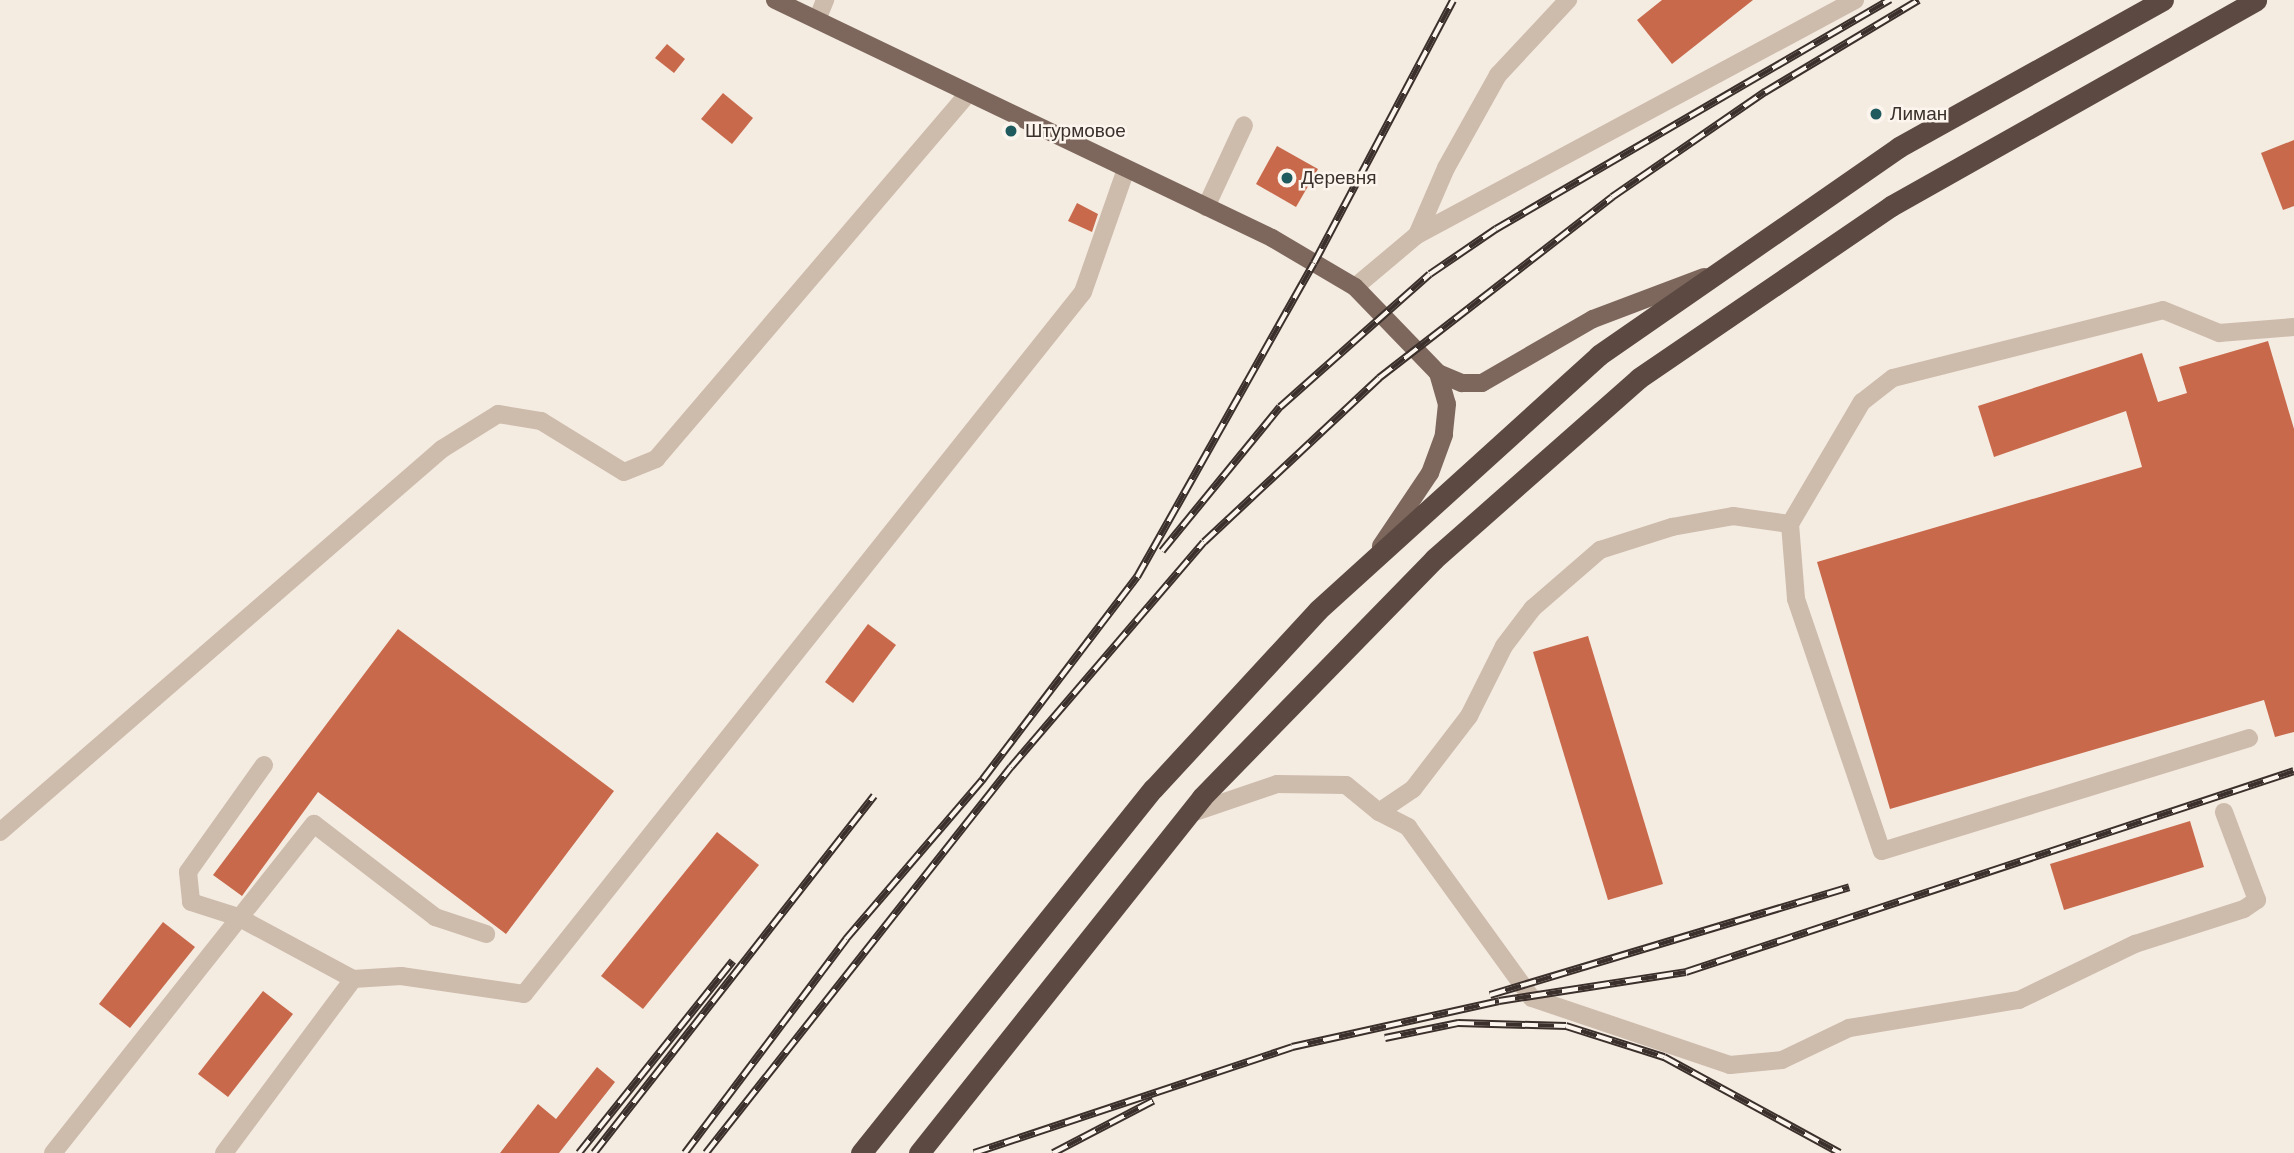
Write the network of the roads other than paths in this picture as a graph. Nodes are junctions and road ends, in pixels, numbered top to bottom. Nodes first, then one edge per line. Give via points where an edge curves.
1 (775, 0) edge
2 (825, 0) edge
3 (1568, 0) edge
4 (1855, 0) edge
5 (2163, 0) edge
6 (2256, 0) edge
7 (817, 20) junction
8 (967, 95) junction
9 (1244, 125) dead end
10 (1126, 169) junction
11 (1206, 207) junction
12 (1417, 235) junction
13 (1728, 268) junction
14 (1355, 287) junction
15 (2294, 327) edge
16 (1437, 373) junction
17 (1790, 524) junction
18 (1373, 558) junction
19 (2249, 738) dead end
20 (264, 765) dead end
21 (1379, 812) junction
22 (2224, 813) dead end
23 (1189, 814) junction
24 (0, 832) edge
25 (239, 917) junction
26 (485, 934) dead end
27 (353, 979) junction
28 (53, 1153) edge
29 (224, 1153) edge
30 (861, 1153) edge
31 (919, 1153) edge

1 - 7 main road
2 - 7 street
3 - 12 street via 1498,75 1446,168
4 - 12 street
5 - 13 highway via 1899,147
6 - 23 highway via 1891,206 1639,378 1434,559
7 - 8 main road
8 - 10 main road
8 - 24 street via 656,459 624,472 541,421 498,414 442,449
9 - 11 street
10 - 11 main road
10 - 27 street via 1083,292 524,994 401,976
11 - 14 main road
12 - 14 street
13 - 16 main road via 1593,319 1482,383 1462,383
13 - 18 highway via 1599,355
14 - 16 main road
15 - 17 street via 2219,333 2162,310 1893,378 1862,402
16 - 18 main road via 1447,404 1444,435 1430,473
17 - 19 street via 1796,598 1882,851
17 - 21 street via 1733,516 1672,527 1600,550 1533,608 1504,646 1469,716 1413,789
18 - 30 highway via 1153,789
20 - 25 street via 188,872 191,902
21 - 22 street via 1408,827 1532,998 1730,1065 1782,1060 1849,1028 2019,999 2135,944 2244,909 2257,900
21 - 23 street via 1346,785 1331,781 1257,788
23 - 31 highway
25 - 26 street via 314,824 435,917
25 - 27 street
25 - 28 street
27 - 29 street

